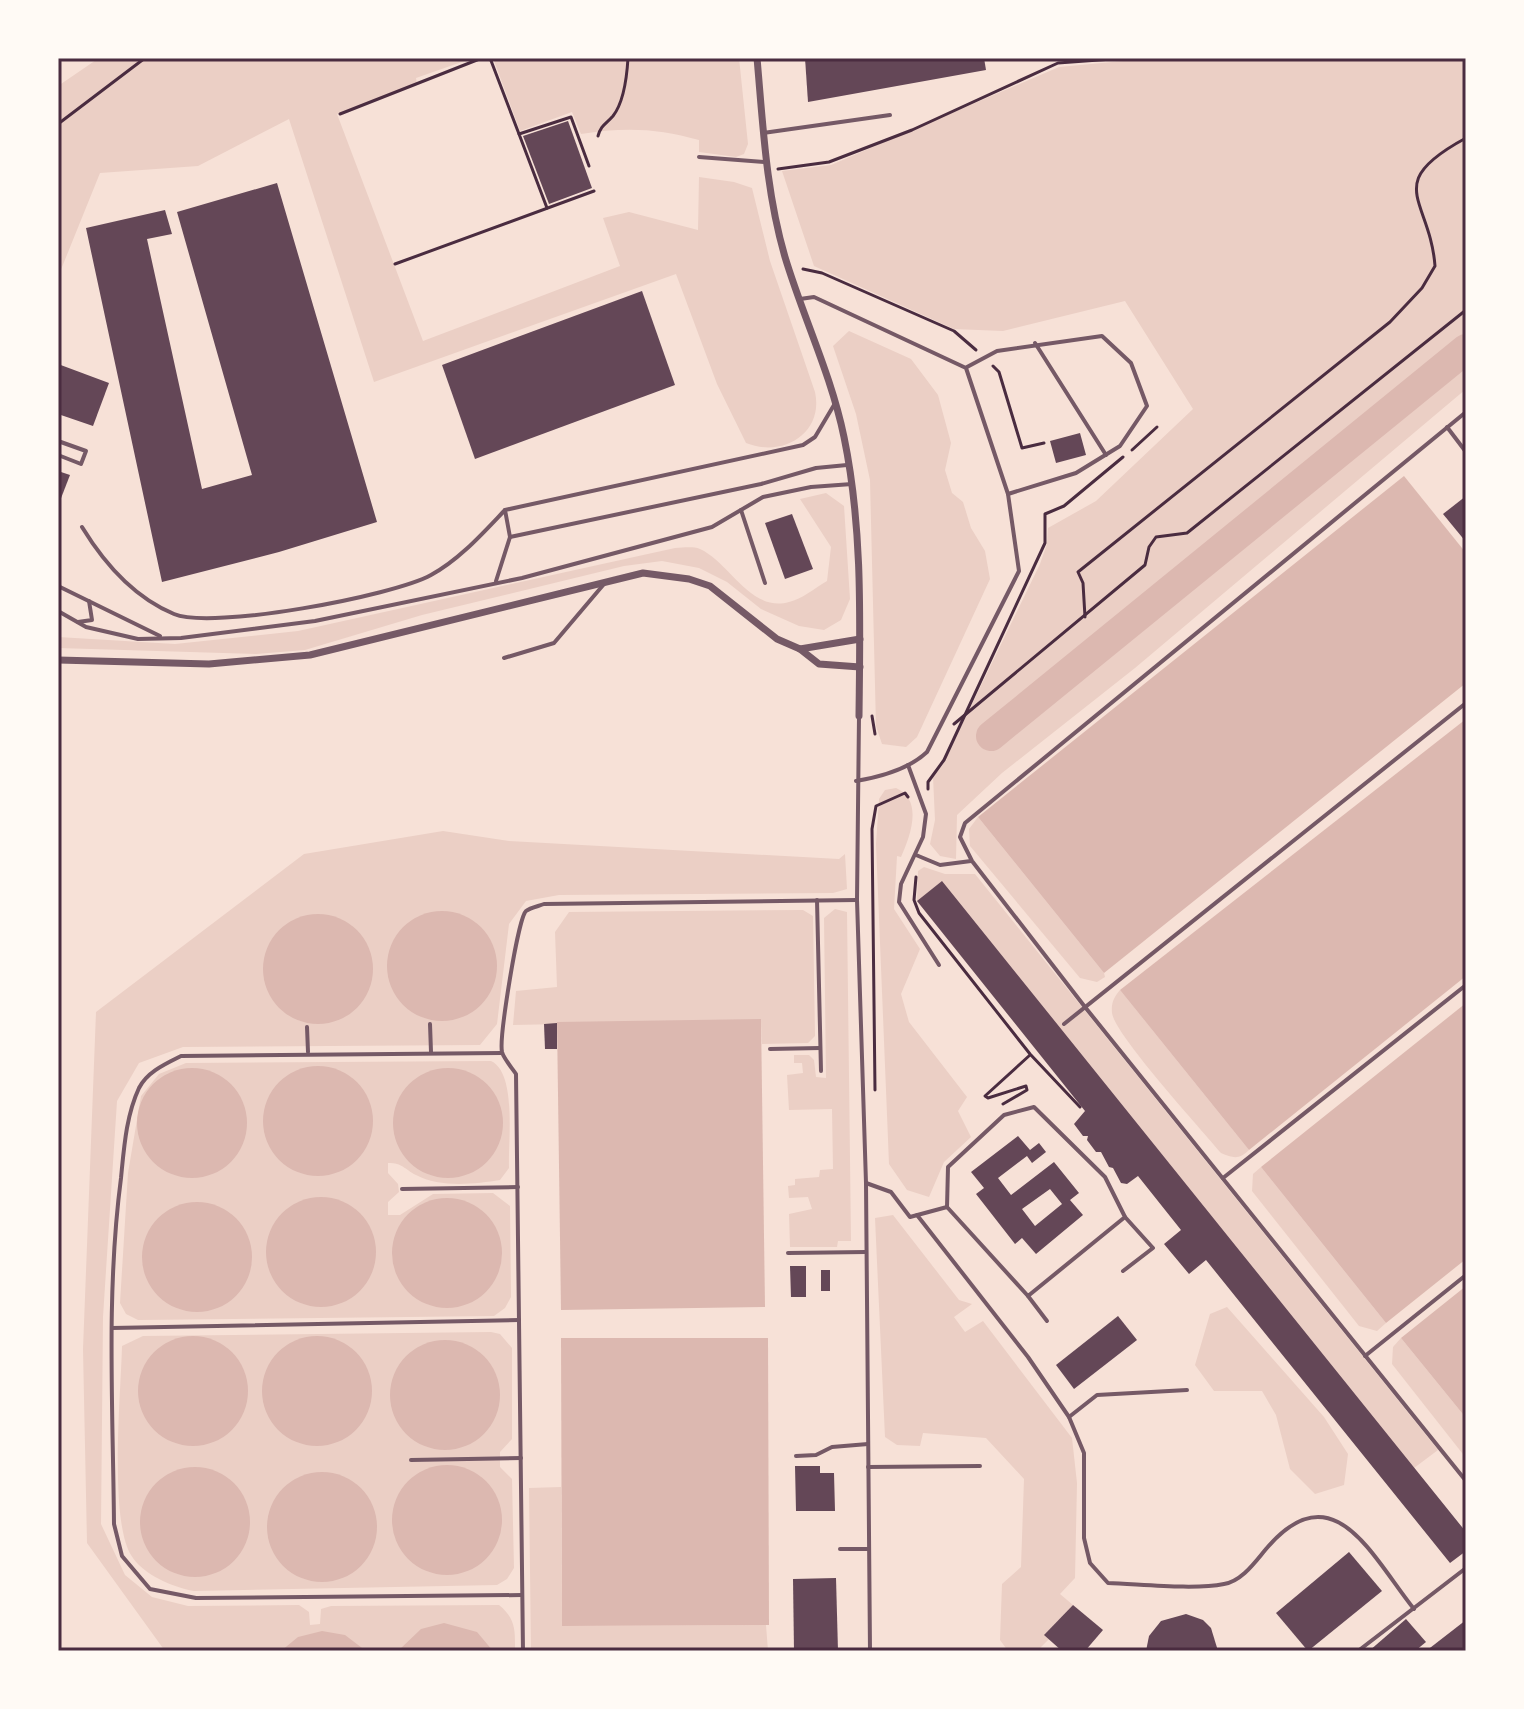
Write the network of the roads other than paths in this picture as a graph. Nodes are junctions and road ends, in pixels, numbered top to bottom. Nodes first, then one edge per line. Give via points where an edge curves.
1 (757, 58) edge
2 (890, 115) dead end
3 (763, 133) junction
4 (699, 157) dead end
5 (765, 162) junction
6 (800, 299) junction
7 (1035, 343) junction
8 (966, 368) junction
9 (835, 403) junction
10 (1466, 412) edge
11 (1447, 427) junction
12 (58, 441) edge
13 (1466, 452) edge
14 (58, 455) edge
15 (1106, 455) junction
16 (849, 464) junction
17 (852, 484) junction
18 (1008, 494) junction
19 (505, 510) junction
20 (741, 510) junction
21 (82, 527) dead end
22 (510, 537) junction
23 (608, 579) junction
24 (496, 583) junction
25 (765, 583) dead end
26 (58, 586) edge
27 (89, 601) junction
28 (58, 611) edge
29 (78, 622) junction
30 (161, 636) junction
31 (860, 639) junction
32 (800, 649) junction
33 (504, 658) dead end
34 (58, 660) edge
35 (860, 667) junction
36 (1466, 703) edge
37 (859, 716) joint
38 (908, 765) junction
39 (856, 781) junction
40 (916, 855) junction
41 (972, 861) junction
42 (817, 900) junction
43 (857, 900) junction
44 (939, 965) dead end
45 (1466, 985) edge
46 (1085, 1007) junction
47 (430, 1024) dead end
48 (1064, 1024) dead end
49 (307, 1027) dead end
50 (821, 1048) junction
51 (770, 1049) dead end
52 (431, 1052) junction
53 (308, 1053) junction
54 (502, 1053) junction
55 (821, 1071) dead end
56 (1223, 1178) junction
57 (866, 1183) junction
58 (518, 1187) junction
59 (402, 1189) dead end
60 (947, 1207) junction
61 (917, 1215) junction
62 (1125, 1217) junction
63 (866, 1252) junction
64 (788, 1253) dead end
65 (1123, 1271) dead end
66 (1466, 1275) edge
67 (1028, 1296) junction
68 (519, 1320) junction
69 (1047, 1321) dead end
70 (112, 1328) junction
71 (1364, 1356) junction
72 (1187, 1390) dead end
73 (1069, 1417) junction
74 (868, 1444) junction
75 (796, 1456) dead end
76 (521, 1458) junction
77 (411, 1460) dead end
78 (980, 1466) dead end
79 (868, 1467) junction
80 (1466, 1481) edge
81 (840, 1549) dead end
82 (868, 1549) junction
83 (1466, 1568) edge
84 (522, 1595) junction
85 (1414, 1609) junction
86 (523, 1651) edge
87 (870, 1651) edge
88 (1358, 1651) edge

1 - 3 street
2 - 3 lane
3 - 5 street
4 - 5 lane
5 - 6 street
6 - 8 lane via 814,297
6 - 9 street
7 - 8 lane via 997,351
7 - 15 lane
7 - 15 lane via 1102,336 1131,363 1147,406 1120,446
8 - 18 lane
9 - 16 street
9 - 19 lane via 815,437 803,445
10 - 11 lane
11 - 13 lane
11 - 41 lane via 965,823 960,837
12 - 14 lane via 86,451 81,464
15 - 18 lane via 1076,473
16 - 17 street
16 - 22 lane
17 - 20 lane via 763,497
17 - 31 street
18 - 38 lane via 1019,571 936,738
19 - 21 lane via 434,573 411,585 283,611 197,617 177,616 155,605 105,565
19 - 22 lane
20 - 24 lane via 712,527
20 - 25 lane
22 - 24 lane
23 - 32 street via 643,573 710,586 777,639
23 - 33 lane via 554,643
23 - 34 street via 310,655 209,664
24 - 30 lane via 315,621
26 - 27 lane
27 - 29 lane via 92,620
27 - 30 lane
28 - 29 lane
29 - 30 lane via 118,637
31 - 32 street
31 - 35 street
32 - 35 street via 819,664
35 - 37 street
36 - 46 lane
37 - 39 lane
38 - 39 lane
38 - 40 lane via 926,814
39 - 43 lane
40 - 41 lane via 940,865
40 - 44 lane via 905,871 899,902
41 - 46 lane
42 - 43 lane
42 - 50 lane
42 - 54 lane via 544,904 526,911 518,924 514,971 504,1002
43 - 57 lane
45 - 56 lane
46 - 48 lane
46 - 56 lane
47 - 52 lane
49 - 53 lane
50 - 51 lane
50 - 55 lane
52 - 53 lane
52 - 54 lane
53 - 70 lane via 181,1056 158,1067 140,1085 127,1130 115,1222
54 - 58 lane via 516,1074
56 - 71 lane
57 - 61 lane via 891,1192 910,1217
57 - 63 lane
58 - 59 lane
58 - 68 lane
60 - 61 lane
60 - 62 lane via 948,1167 999,1120 1034,1107 1105,1177
60 - 67 lane
61 - 73 lane
62 - 65 lane via 1153,1248
62 - 67 lane
63 - 64 lane
63 - 74 lane
66 - 71 lane
67 - 69 lane
68 - 70 lane
68 - 76 lane
70 - 84 lane via 114,1524 122,1556 150,1589 196,1598
71 - 80 lane
72 - 73 lane via 1097,1395
73 - 85 lane via 1084,1453 1084,1538 1090,1563 1108,1583 1226,1584 1245,1573 1281,1531 1310,1517 1330,1515 1349,1528
74 - 75 lane
74 - 79 lane
76 - 77 lane
76 - 84 lane
78 - 79 lane
79 - 82 lane
81 - 82 lane
82 - 87 lane
83 - 85 lane
84 - 86 lane
85 - 88 lane

